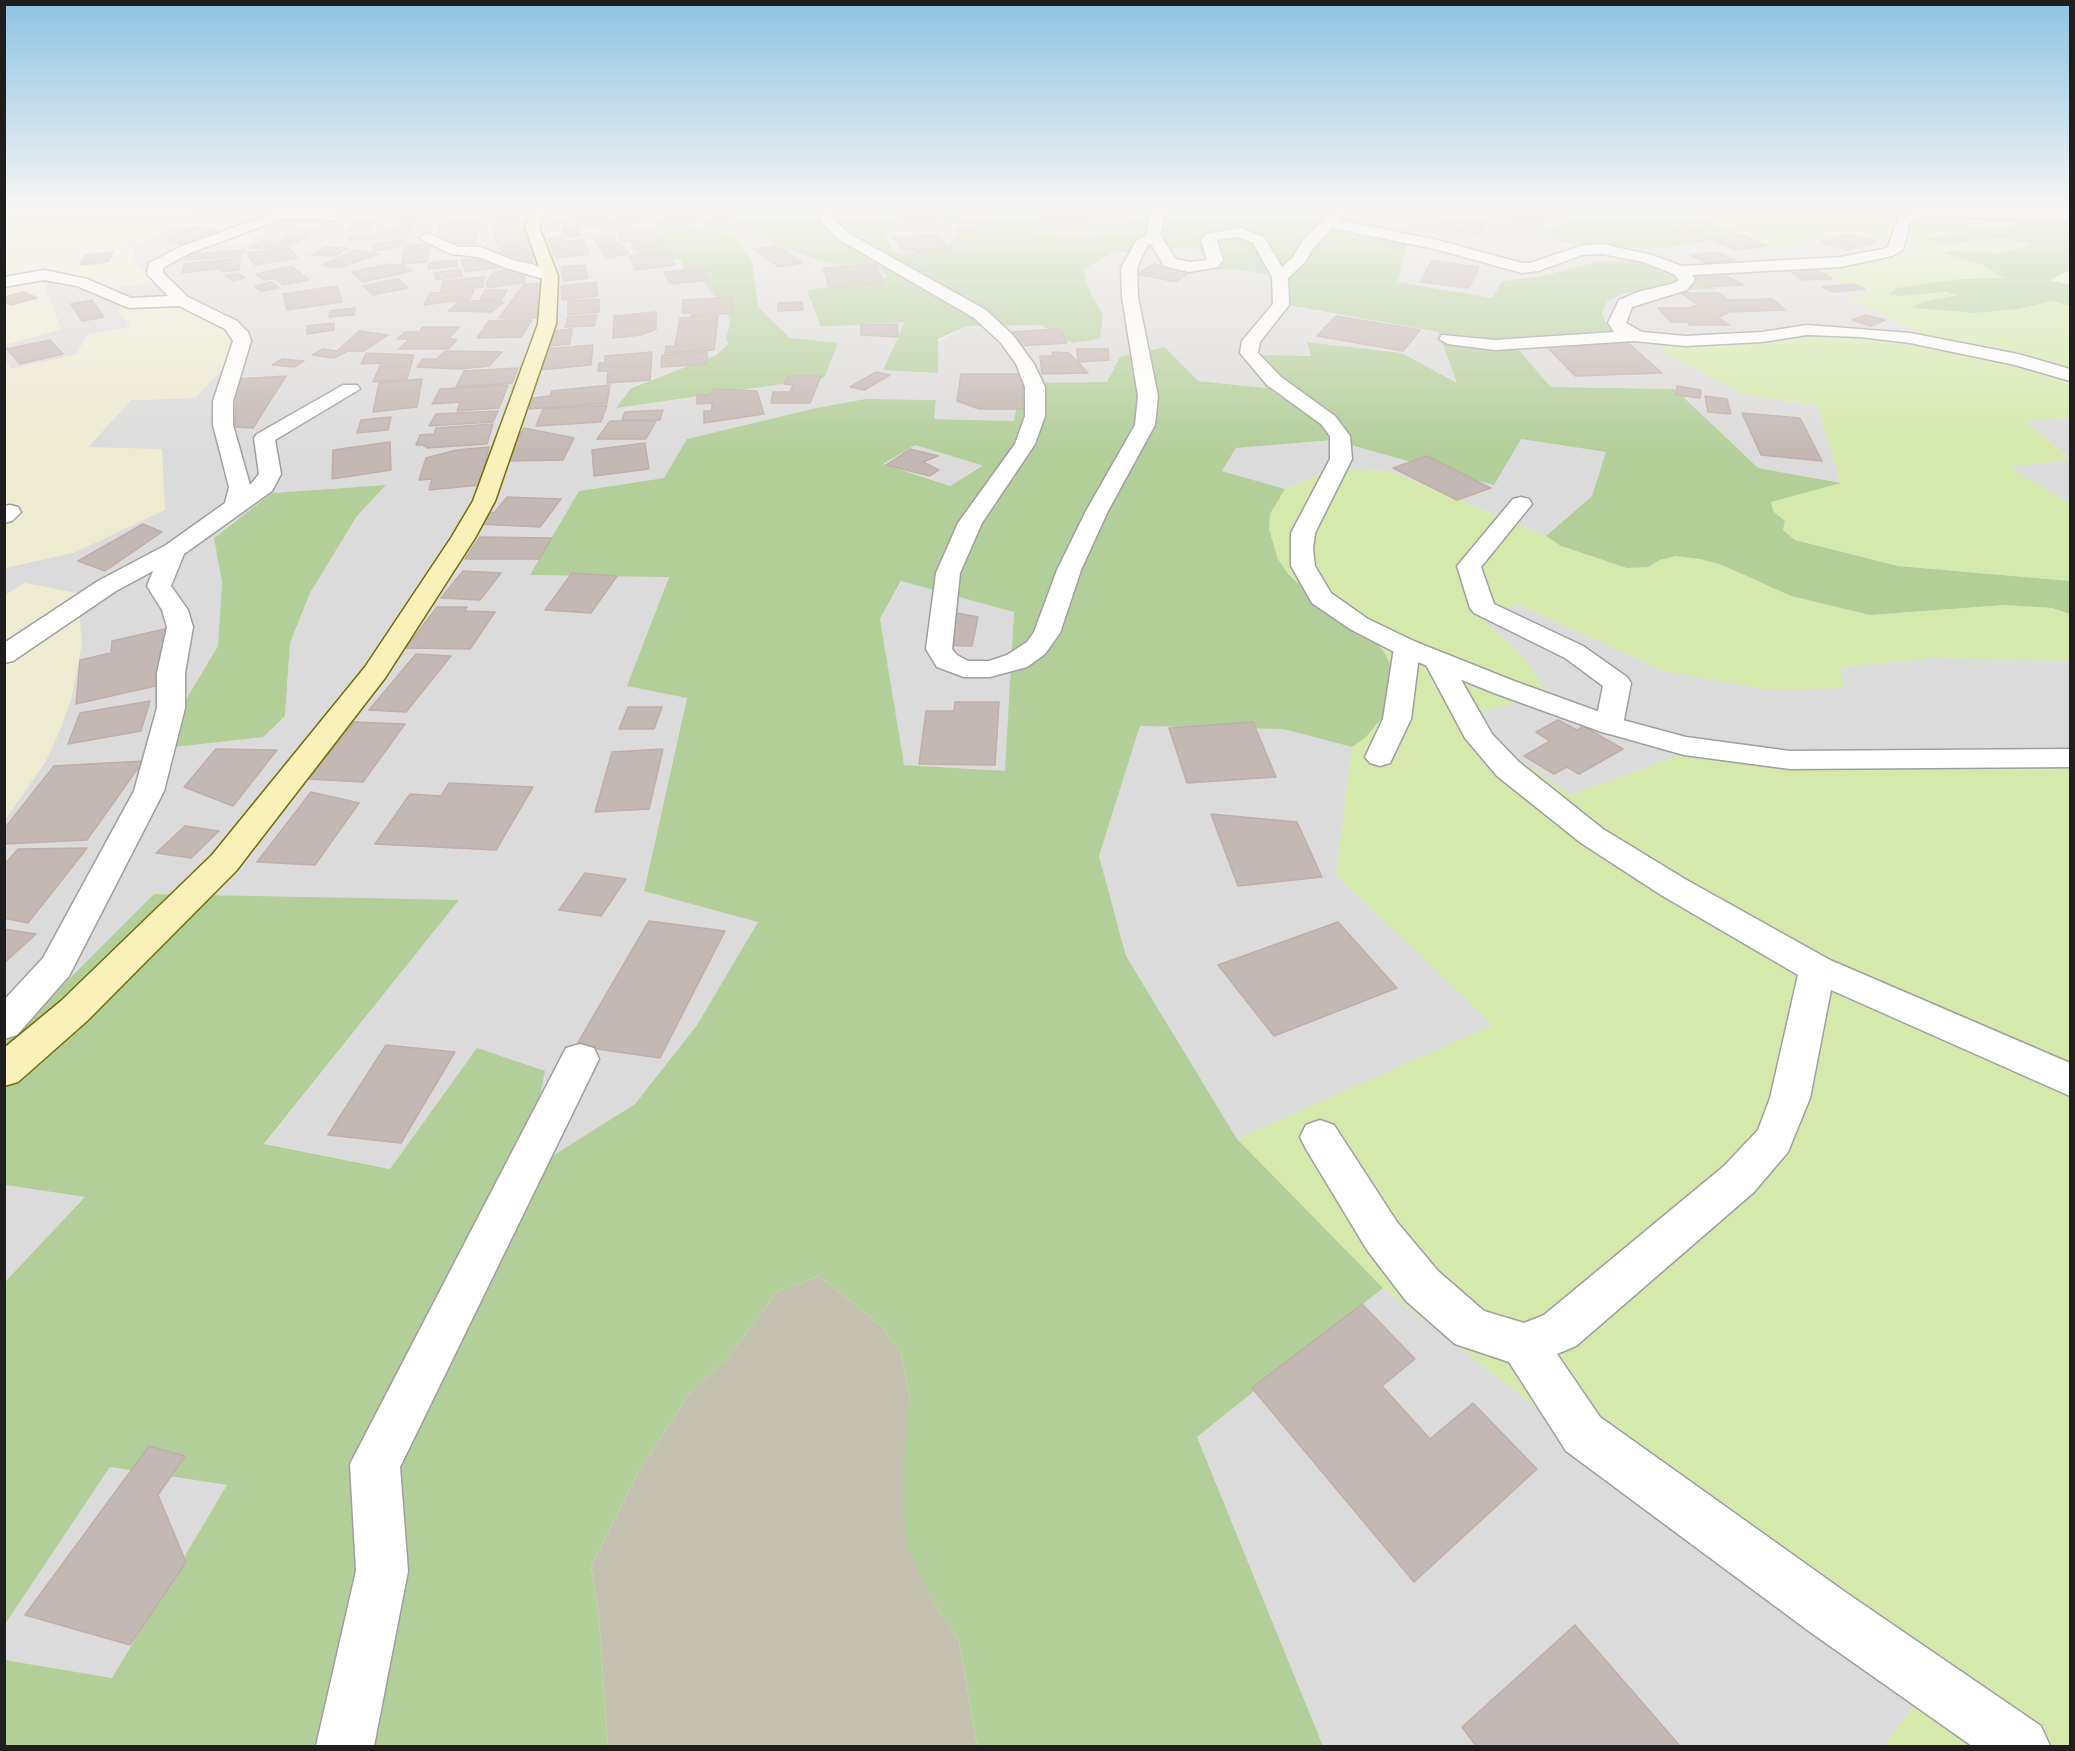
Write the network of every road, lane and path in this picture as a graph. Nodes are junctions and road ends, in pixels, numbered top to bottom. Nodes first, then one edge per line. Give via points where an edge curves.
1 (96, 289) edge
2 (170, 289) edge
3 (549, 289) edge
4 (935, 289) edge
5 (1130, 289) edge
6 (1280, 289) edge
7 (1674, 289) edge
8 (182, 301) junction
9 (1635, 336) junction
10 (1448, 339) dead end
11 (2070, 375) edge
12 (350, 388) dead end
13 (1521, 504) dead end
14 (235, 506) junction
15 (174, 550) junction
16 (1407, 648) junction
17 (4, 655) edge
18 (1437, 661) junction
19 (1609, 725) junction
20 (1380, 757) dead end
21 (2070, 758) edge
22 (1817, 969) junction
23 (4, 1025) edge
24 (580, 1059) dead end
25 (4, 1071) edge
26 (2070, 1080) edge
27 (1320, 1137) dead end
28 (1524, 1345) junction
29 (345, 1746) edge
30 (2021, 1746) edge

1 - 8 street via 129,303
2 - 8 street
3 - 25 main road via 547,324 484,501 375,672 224,863 74,1011
4 - 5 street via 980,315 1013,348 1035,387 1035,416 1025,444 970,523 948,573 939,649 947,661 964,669 1017,661 1036,648 1047,633 1069,570 1097,512 1145,425 1148,396
6 - 16 street via 1281,305 1251,341 1250,353 1274,381 1328,420 1340,436 1342,449 1341,459 1303,533 1303,566 1321,598 1359,624
7 - 9 street via 1625,304 1617,323 1621,330
8 - 14 street via 231,326 242,341 223,401 223,425 240,487
9 - 10 street via 1495,345
9 - 11 street via 1684,341 1807,330 1860,332 2018,360
12 - 14 street via 264,438 270,474 264,486
13 - 19 street via 1469,566 1483,608 1574,652 1617,683
14 - 15 street
15 - 17 street via 107,586
15 - 23 street via 159,586 175,610 180,627 171,673 171,708 149,791 56,967
16 - 18 street
16 - 20 street via 1397,719
18 - 19 street
18 - 22 street via 1479,738 1517,776 1592,836
19 - 21 street via 1684,746 1791,759
22 - 26 street
22 - 28 street via 1790,1098 1774,1140 1739,1179 1560,1331
24 - 29 street via 375,1464 382,1571
27 - 28 street via 1382,1236 1422,1286 1471,1329
28 - 30 street via 1583,1434 1829,1613

